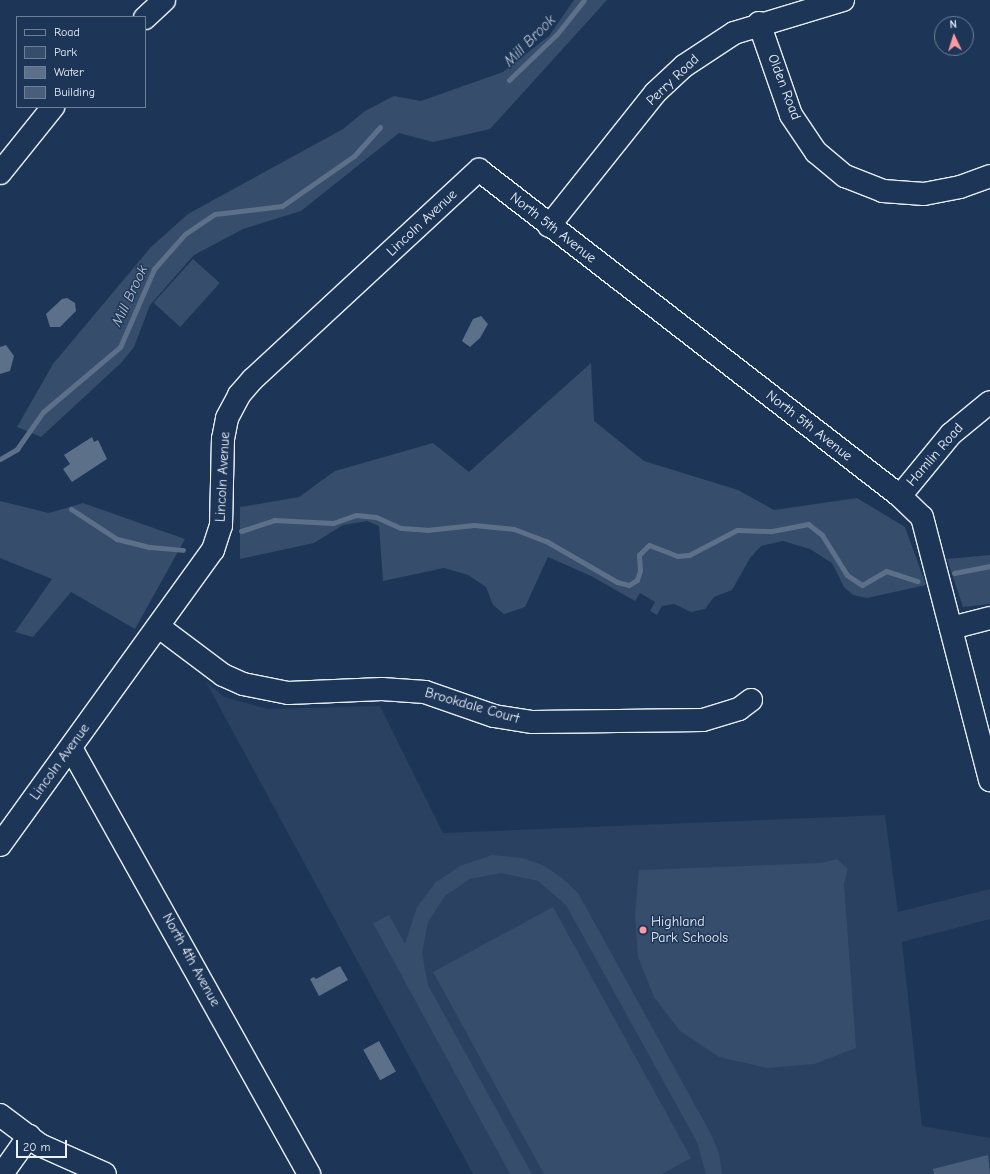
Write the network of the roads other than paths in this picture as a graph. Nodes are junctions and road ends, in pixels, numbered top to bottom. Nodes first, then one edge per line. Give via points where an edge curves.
1 (164, 0) edge
2 (843, 0) edge
3 (146, 17) edge
4 (759, 23) junction
5 (52, 108) edge
6 (479, 170) joint
7 (0, 173) edge
8 (990, 176) edge
9 (549, 226) junction
10 (990, 402) edge
11 (900, 496) junction
12 (990, 618) edge
13 (159, 627) junction
14 (951, 628) junction
15 (751, 700) dead end
16 (71, 748) junction
17 (990, 780) edge
18 (0, 844) edge
19 (0, 1115) edge
20 (29, 1136) junction
21 (2, 1174) edge
22 (105, 1174) edge
23 (309, 1174) edge

1 - 3 street
2 - 4 street, Perry Road
4 - 8 street, Olden Road via 791,114 816,152 845,176 883,191 924,194 960,187
4 - 9 street, Perry Road via 708,47 655,93
5 - 7 street
6 - 9 street, North 5th Avenue
6 - 13 street, Lincoln Avenue via 252,379 239,395 228,418 223,439 221,526 213,550
9 - 11 street, North 5th Avenue
10 - 11 street, Hamlin Road via 951,434
11 - 14 street, North 5th Avenue via 922,517
12 - 14 street
13 - 15 street, Brookdale Court via 223,675 243,684 288,694 382,689 425,692 494,716 533,722 703,720 739,710
13 - 16 street, Lincoln Avenue
14 - 17 street, North 5th Avenue
16 - 18 street, Lincoln Avenue
16 - 23 street, North 4th Avenue
19 - 20 street
20 - 21 street
20 - 22 street

